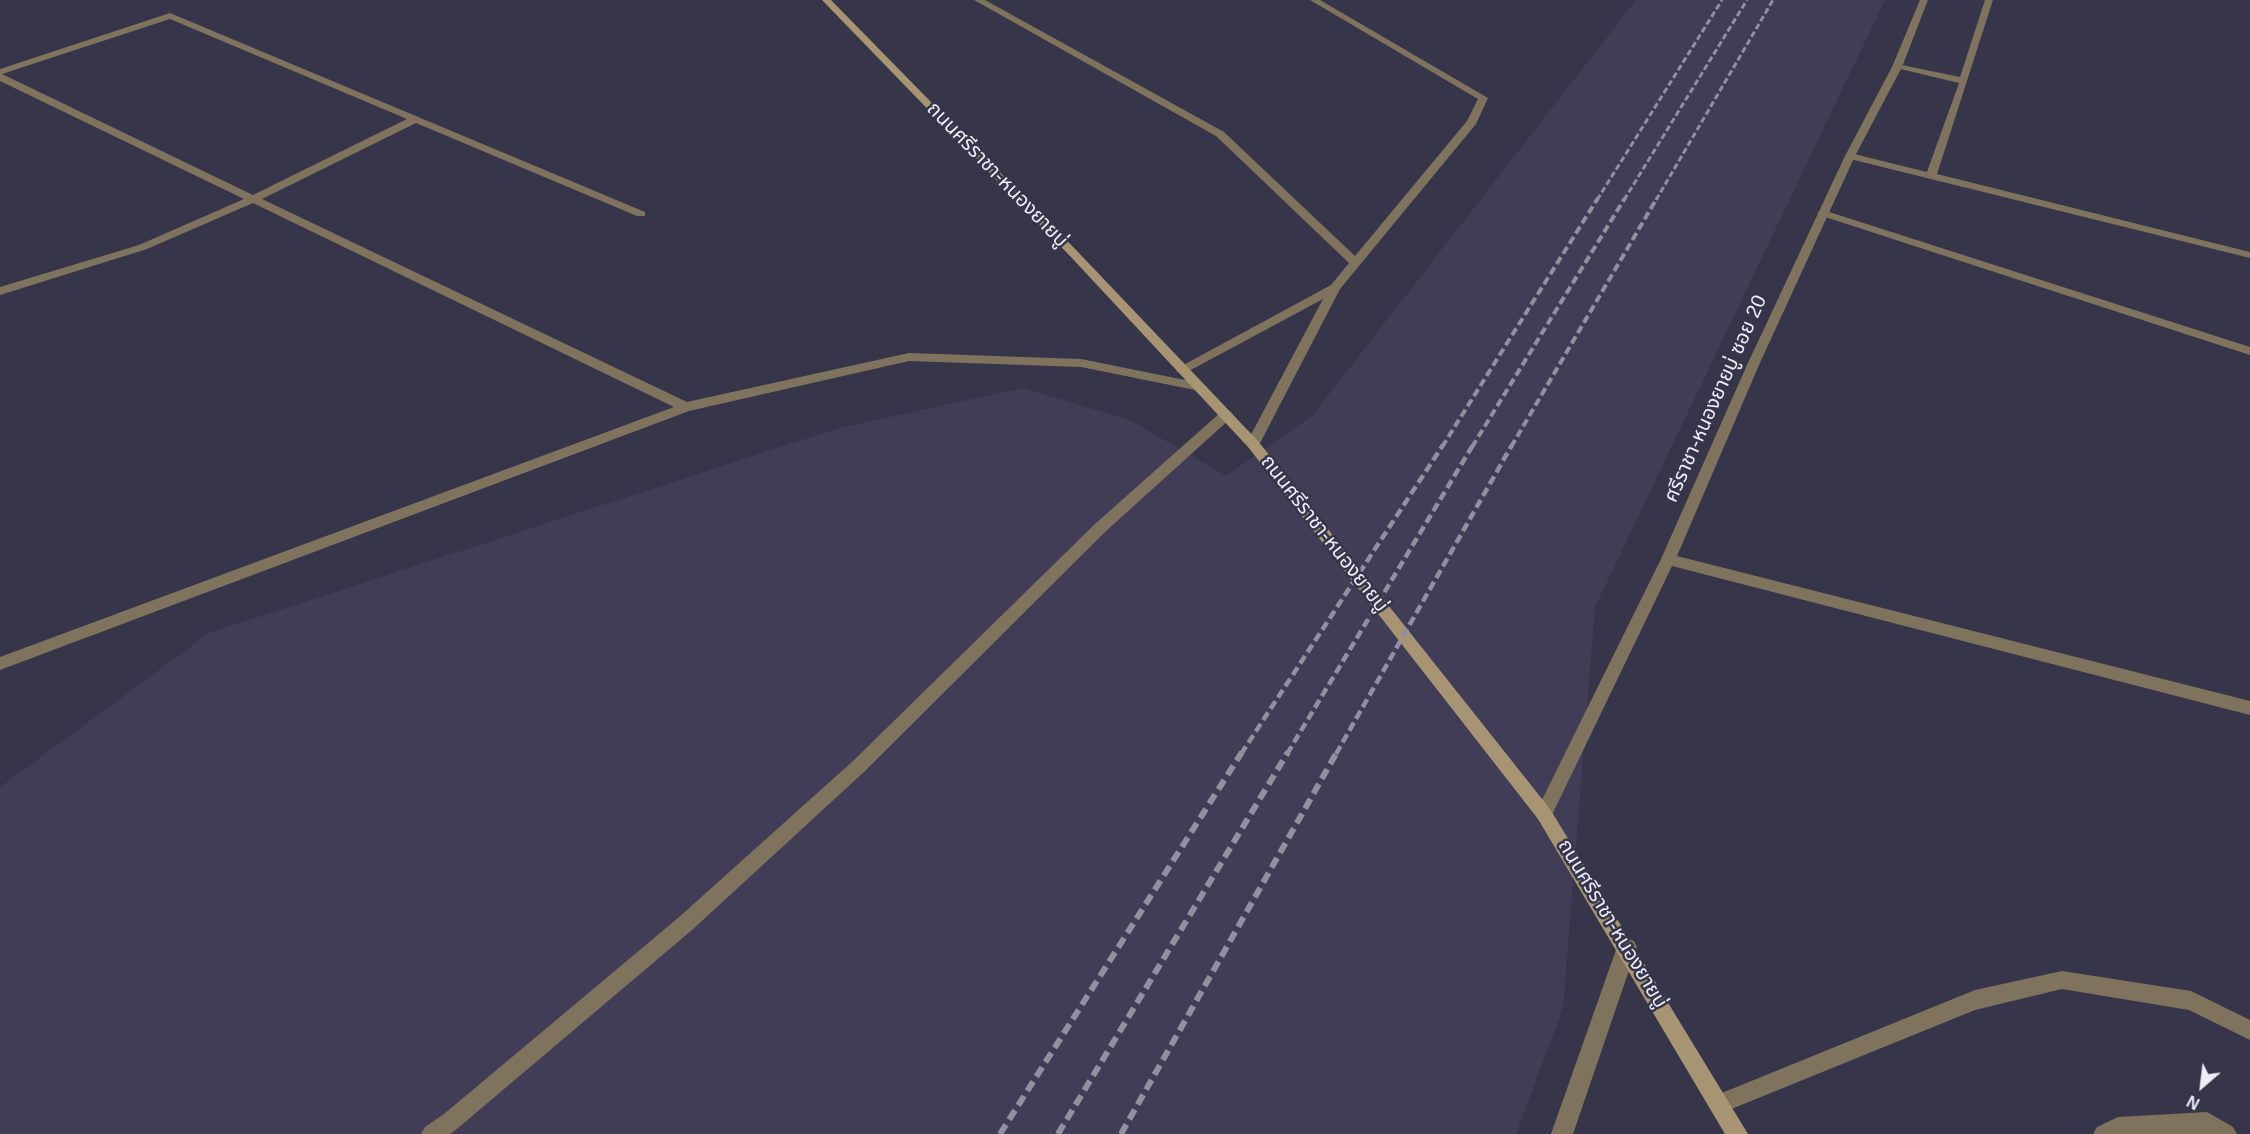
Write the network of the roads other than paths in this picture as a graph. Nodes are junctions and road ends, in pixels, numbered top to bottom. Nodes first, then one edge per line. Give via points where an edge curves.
1 (826, 0) edge
2 (978, 0) edge
3 (1314, 0) edge
4 (1924, 0) edge
5 (1989, 0) edge
6 (1897, 67) junction
7 (0, 72) edge
8 (0, 77) edge
9 (1964, 81) junction
10 (416, 119) junction
11 (1850, 156) junction
12 (1931, 177) junction
13 (254, 199) junction
14 (1823, 213) junction
15 (641, 214) dead end
16 (2250, 255) edge
17 (1356, 263) junction
18 (1335, 288) junction
19 (0, 291) edge
20 (2250, 351) edge
21 (1182, 369) junction
22 (1200, 387) junction
23 (686, 407) junction
24 (1226, 415) junction
25 (1253, 444) junction
26 (1668, 559) junction
27 (0, 664) edge
28 (2250, 708) edge
29 (1544, 814) junction
30 (1627, 947) junction
31 (2250, 1030) edge
32 (1719, 1104) junction
33 (432, 1134) edge
34 (1562, 1134) edge
35 (1737, 1134) edge
36 (2104, 1134) edge
37 (2226, 1134) edge

1 - 21 main road, ถนนศรีราชา-หนองยายบู่
2 - 17 street via 1220,134
3 - 17 street via 1483,98 1472,122
4 - 6 street, ศรีราชา-หนองยายบู่ ซอย 20
5 - 9 street
6 - 9 street
6 - 11 street, ศรีราชา-หนองยายบู่ ซอย 20
7 - 10 street via 170,16
8 - 13 street
9 - 12 street
10 - 13 street
10 - 15 street
11 - 12 street
11 - 14 street, ศรีราชา-หนองยายบู่ ซอย 20
12 - 16 street
13 - 19 street via 144,247
13 - 23 street
14 - 20 street
14 - 26 street, ศรีราชา-หนองยายบู่ ซอย 20
17 - 18 street
18 - 21 street
18 - 25 street
21 - 22 main road, ถนนศรีราชา-หนองยายบู่
22 - 23 street via 1081,363 909,357
22 - 24 main road, ถนนศรีราชา-หนองยายบู่
23 - 27 street
24 - 25 main road, ถนนศรีราชา-หนองยายบู่
24 - 33 street via 1100,528 859,766 685,924
25 - 29 main road, ถนนศรีราชา-หนองยายบู่
26 - 28 street
26 - 29 street, ศรีราชา-หนองยายบู่ ซอย 20
29 - 30 main road, ถนนศรีราชา-หนองยายบู่
30 - 32 main road, ถนนศรีราชา-หนองยายบู่
30 - 34 street
31 - 32 street via 2191,1000 2062,980 1975,1000
32 - 35 main road, ถนนศรีราชา-หนองยายบู่
36 - 37 street via 2118,1128 2207,1122

